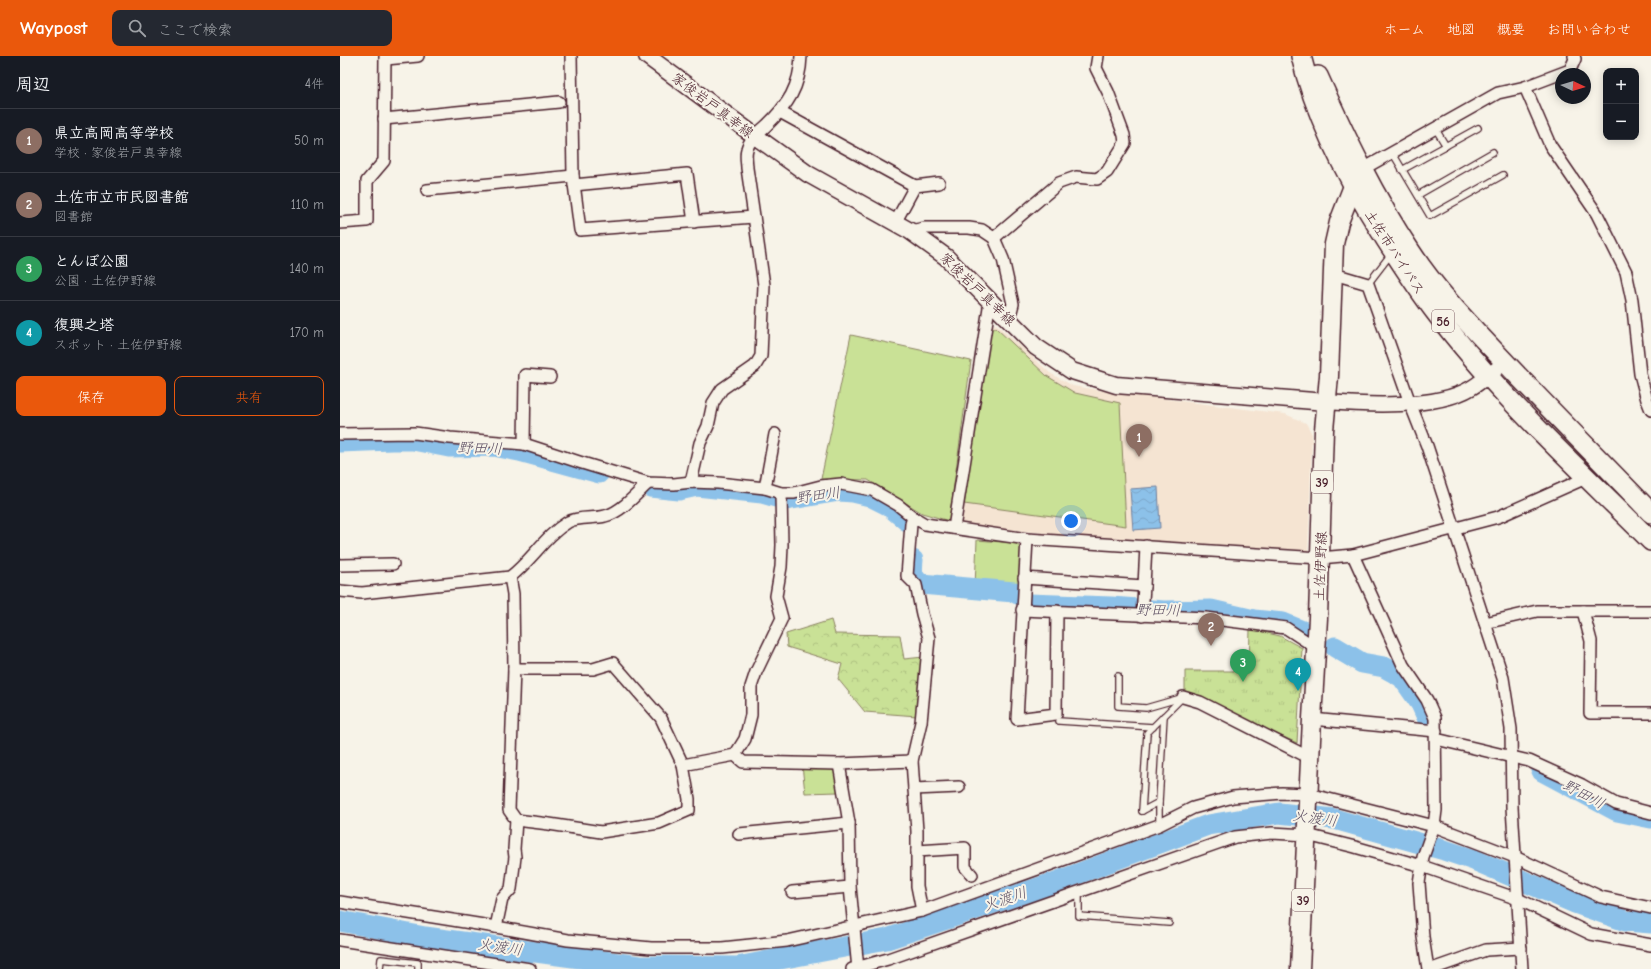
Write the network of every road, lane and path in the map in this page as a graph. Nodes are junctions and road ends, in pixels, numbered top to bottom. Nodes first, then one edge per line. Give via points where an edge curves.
1 (418, 56) edge
2 (571, 56) edge
3 (647, 56) edge
4 (801, 56) edge
5 (1098, 56) edge
6 (1301, 56) edge
7 (1309, 56) edge
8 (1574, 56) edge
9 (386, 58) edge
10 (1525, 87) junction
11 (559, 102) dead end
12 (780, 112) junction
13 (384, 119) junction
14 (1435, 128) junction
15 (1478, 128) dead end
16 (755, 136) junction
17 (1446, 146) junction
18 (1392, 152) junction
19 (1493, 152) dead end
20 (1363, 169) junction
21 (1402, 170) junction
22 (1503, 175) dead end
23 (573, 181) junction
24 (938, 183) dead end
25 (916, 186) junction
26 (1353, 186) junction
27 (427, 190) dead end
28 (1418, 195) junction
29 (754, 217) junction
30 (694, 222) junction
31 (340, 223) edge
32 (895, 223) junction
33 (910, 231) junction
34 (994, 238) junction
35 (1393, 251) junction
36 (1334, 274) junction
37 (1368, 284) junction
38 (990, 302) junction
39 (1009, 319) junction
40 (1505, 362) junction
41 (1489, 375) junction
42 (550, 376) dead end
43 (1326, 402) junction
44 (1410, 403) junction
45 (1651, 410) edge
46 (340, 434) edge
47 (775, 434) dead end
48 (524, 444) junction
49 (1588, 477) junction
50 (691, 482) junction
51 (648, 483) junction
52 (765, 488) junction
53 (781, 493) junction
54 (1651, 513) edge
55 (913, 517) junction
56 (954, 528) junction
57 (1454, 529) junction
58 (1027, 539) junction
59 (1651, 541) edge
60 (1146, 546) junction
61 (1353, 556) junction
62 (1320, 558) junction
63 (340, 564) edge
64 (393, 564) dead end
65 (510, 577) junction
66 (1024, 578) junction
67 (1144, 586) junction
68 (340, 591) edge
69 (1022, 610) junction
70 (1057, 611) junction
71 (1583, 611) junction
72 (1651, 611) edge
73 (1142, 616) junction
74 (1486, 623) junction
75 (1316, 647) junction
76 (514, 669) junction
77 (1118, 676) dead end
78 (1183, 697) junction
79 (1651, 713) edge
80 (1164, 716) junction
81 (1312, 719) junction
82 (1059, 721) dead end
83 (1153, 727) junction
84 (1436, 735) junction
85 (735, 755) junction
86 (1512, 757) junction
87 (1310, 758) junction
88 (912, 761) junction
89 (839, 764) junction
90 (683, 765) junction
91 (959, 787) dead end
92 (914, 789) junction
93 (1308, 798) junction
94 (1159, 802) junction
95 (1651, 813) edge
96 (516, 820) junction
97 (849, 823) junction
98 (1159, 825) junction
99 (1433, 829) junction
100 (1307, 833) junction
101 (739, 834) dead end
102 (917, 850) junction
103 (1515, 859) junction
104 (1423, 861) junction
105 (972, 875) dead end
106 (850, 887) junction
107 (792, 892) dead end
108 (1079, 893) junction
109 (1518, 895) junction
110 (340, 902) edge
111 (1651, 908) edge
112 (922, 911) junction
113 (1169, 923) dead end
114 (496, 927) junction
115 (854, 931) junction
116 (340, 940) edge
117 (1651, 944) edge
118 (1521, 948) junction
119 (856, 966) edge
120 (380, 969) edge
121 (418, 969) edge
122 (530, 969) edge
123 (1300, 969) edge
124 (1428, 969) edge
125 (1432, 969) edge
126 (1522, 969) edge

1 - 9 street
2 - 23 street
3 - 16 main road, 家俊岩戸真幸線
4 - 12 street via 801,68 792,95
5 - 34 street via 1096,68 1108,92 1125,143 1107,172 1097,179 1076,177 1059,183
6 - 26 highway, 土佐市バイパス / 56 via 1317,106
7 - 20 highway, 土佐市バイパス / 56
8 - 10 street via 1570,70
9 - 13 street
10 - 14 street via 1498,93
10 - 45 street via 1550,145 1597,214 1626,272 1632,300 1640,374
11 - 13 street
12 - 16 street
12 - 25 street
13 - 31 street via 384,161 367,181 367,221
14 - 17 lane
14 - 18 street
15 - 17 lane
16 - 29 street via 747,150
16 - 32 main road, 家俊岩戸真幸線 via 808,174
17 - 21 lane
18 - 20 street
18 - 21 lane
19 - 28 lane
20 - 26 main road, 土佐伊野線 / 39
20 - 40 highway, 土佐市バイパス / 56 via 1411,253 1439,290
21 - 28 lane
22 - 28 lane via 1430,216
23 - 27 street
23 - 30 street via 688,174
23 - 30 street via 580,230
24 - 25 street
25 - 32 street
26 - 35 highway, 土佐市バイパス / 56
26 - 36 main road, 土佐伊野線 / 39 via 1334,244
29 - 30 street
29 - 50 street via 764,285 761,356 755,366 722,389 713,403
32 - 33 main road, 家俊岩戸真幸線
33 - 34 street via 925,228 969,228 982,230
33 - 38 main road, 家俊岩戸真幸線 via 946,256
34 - 39 street via 1003,259 1013,304
35 - 37 lane
35 - 41 highway, 土佐市バイパス / 56 via 1436,313
36 - 37 street
36 - 43 main road, 土佐伊野線 / 39
37 - 44 street
38 - 39 main road, 家俊岩戸真幸線
38 - 56 street
39 - 43 main road, 家俊岩戸真幸線 via 1036,347 1072,371 1116,385
40 - 41 street
40 - 54 highway, 土佐市バイパス / 56
41 - 44 street via 1471,389 1445,399
41 - 49 highway, 土佐市バイパス / 56
42 - 48 street via 526,375
43 - 44 street via 1374,405
43 - 62 main road, 土佐伊野線 / 39
44 - 57 street
46 - 48 street via 415,432 450,438
47 - 52 street
48 - 51 street
49 - 57 street via 1498,518
49 - 59 highway, 土佐市バイパス / 56
50 - 51 street
50 - 52 street
51 - 65 street via 627,504 606,516 570,521 551,534
52 - 53 street
53 - 55 street via 841,484 872,490
53 - 85 street via 781,567 776,596 782,618 756,672 751,687 751,714 745,739
55 - 56 street via 925,524
55 - 88 street via 907,576 916,585 929,638 921,722
56 - 58 street
57 - 61 street
57 - 74 street
58 - 60 street
58 - 66 street
60 - 62 street
60 - 67 street
61 - 62 street
61 - 84 street via 1402,666 1427,700 1436,718
62 - 75 main road, 土佐伊野線 / 39
63 - 64 street
65 - 68 street via 362,594
65 - 76 street via 514,594
66 - 67 street
66 - 69 street
67 - 73 street
69 - 70 street
69 - 70 street via 1017,719 1056,714
70 - 73 street
71 - 72 street
71 - 74 street via 1537,611
71 - 79 street via 1592,641 1590,713
73 - 75 street via 1206,618 1286,628
74 - 86 street via 1503,678 1511,729
75 - 81 main road, 土佐伊野線 / 39
76 - 90 street via 593,669 613,663 661,718
76 - 96 street via 509,810
77 - 78 lane via 1118,706 1146,708
78 - 80 lane
78 - 87 street via 1200,702
80 - 83 lane
80 - 94 lane
81 - 84 street
81 - 87 main road, 土佐伊野線 / 39
82 - 83 lane
83 - 94 lane via 1146,733 1142,811
84 - 86 street
84 - 99 street via 1436,810
85 - 89 street via 743,762
85 - 90 street
86 - 95 street via 1529,761 1616,804
86 - 103 street
87 - 93 main road, 土佐伊野線 / 39
88 - 89 street
88 - 92 street
89 - 97 street
90 - 96 street via 689,810 659,823 601,832
91 - 92 street
92 - 102 street
93 - 98 street via 1282,793 1233,797 1193,808
93 - 99 street
93 - 100 main road, 土佐伊野線 / 39
94 - 98 lane
96 - 114 street via 511,889 502,899
97 - 101 street
97 - 106 street
98 - 112 street
99 - 103 street
99 - 104 street
100 - 104 street
100 - 108 street via 1235,837
100 - 123 main road, 土佐伊野線 / 39
102 - 105 street via 965,848 965,867
102 - 112 street via 917,886
103 - 109 street
103 - 111 street via 1601,897
104 - 109 street
104 - 124 street via 1419,883
106 - 107 street
106 - 115 street
108 - 113 lane via 1079,916
108 - 119 street via 888,959
109 - 117 street via 1591,934
109 - 118 street
110 - 114 street
112 - 115 street
114 - 115 street via 568,940 651,948 722,948
115 - 119 street
116 - 122 street
118 - 125 street via 1486,950
118 - 126 street
120 - 121 lane via 382,959 418,963

